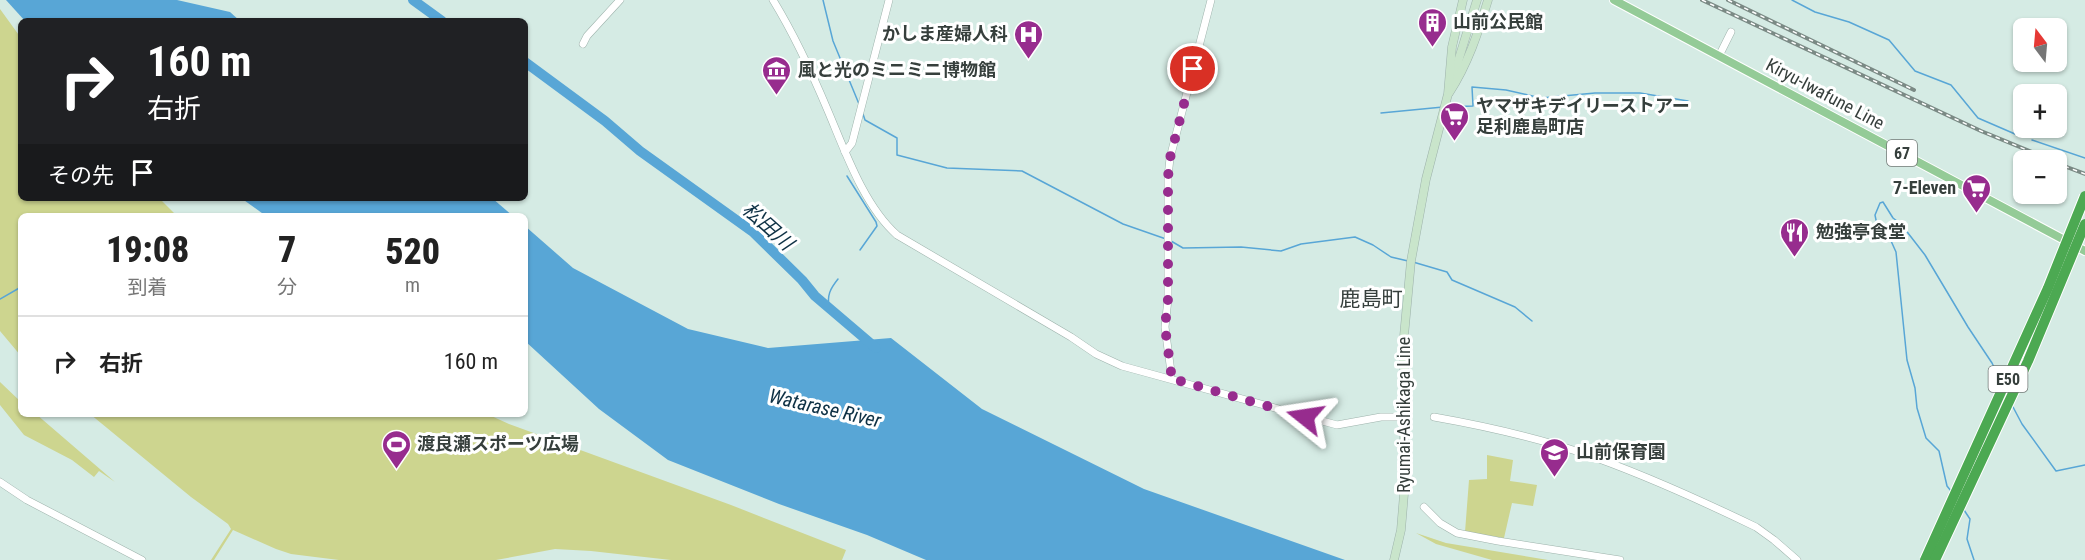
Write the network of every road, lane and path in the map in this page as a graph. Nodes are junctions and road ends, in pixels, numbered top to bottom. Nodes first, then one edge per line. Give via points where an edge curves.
1 (620, 0) edge
2 (773, 0) edge
3 (889, 0) edge
4 (1211, 0) edge
5 (1463, 0) edge
6 (1477, 0) edge
7 (1488, 0) edge
8 (1614, 0) edge
9 (1731, 32) dead end
10 (583, 44) dead end
11 (1719, 56) junction
12 (1448, 94) junction
13 (845, 152) junction
14 (2085, 196) edge
15 (2085, 224) edge
16 (2085, 251) edge
17 (1170, 378) junction
18 (1404, 417) junction
19 (1434, 417) dead end
20 (0, 482) edge
21 (1424, 507) dead end
22 (142, 560) edge
23 (1394, 560) edge
24 (1620, 560) edge
25 (1797, 560) edge
26 (1925, 560) edge
27 (1935, 560) edge

1 - 10 street
2 - 13 street via 805,59
3 - 13 street via 852,143
4 - 17 street via 1170,158 1165,320
5 - 12 main road, Ryumai-Ashikaga Line via 1452,47
6 - 12 main road
7 - 12 main road, Ryumai-Ashikaga Line via 1474,45
8 - 11 main road, Kiryu-Iwafune Line / 67
9 - 11 street
11 - 16 main road, Kiryu-Iwafune Line / 67
12 - 18 main road, Ryumai-Ashikaga Line via 1423,190 1411,261 1404,336
13 - 17 street via 859,182 897,235 1103,358
14 - 26 highway, E50, bridge via 2048,288
15 - 27 highway, E50, bridge via 2028,361
17 - 18 street via 1337,424
18 - 23 main road, Ryumai-Ashikaga Line via 1404,494
19 - 25 street via 1520,435 1610,463 1756,527
20 - 22 street
21 - 24 street via 1445,527 1463,535

